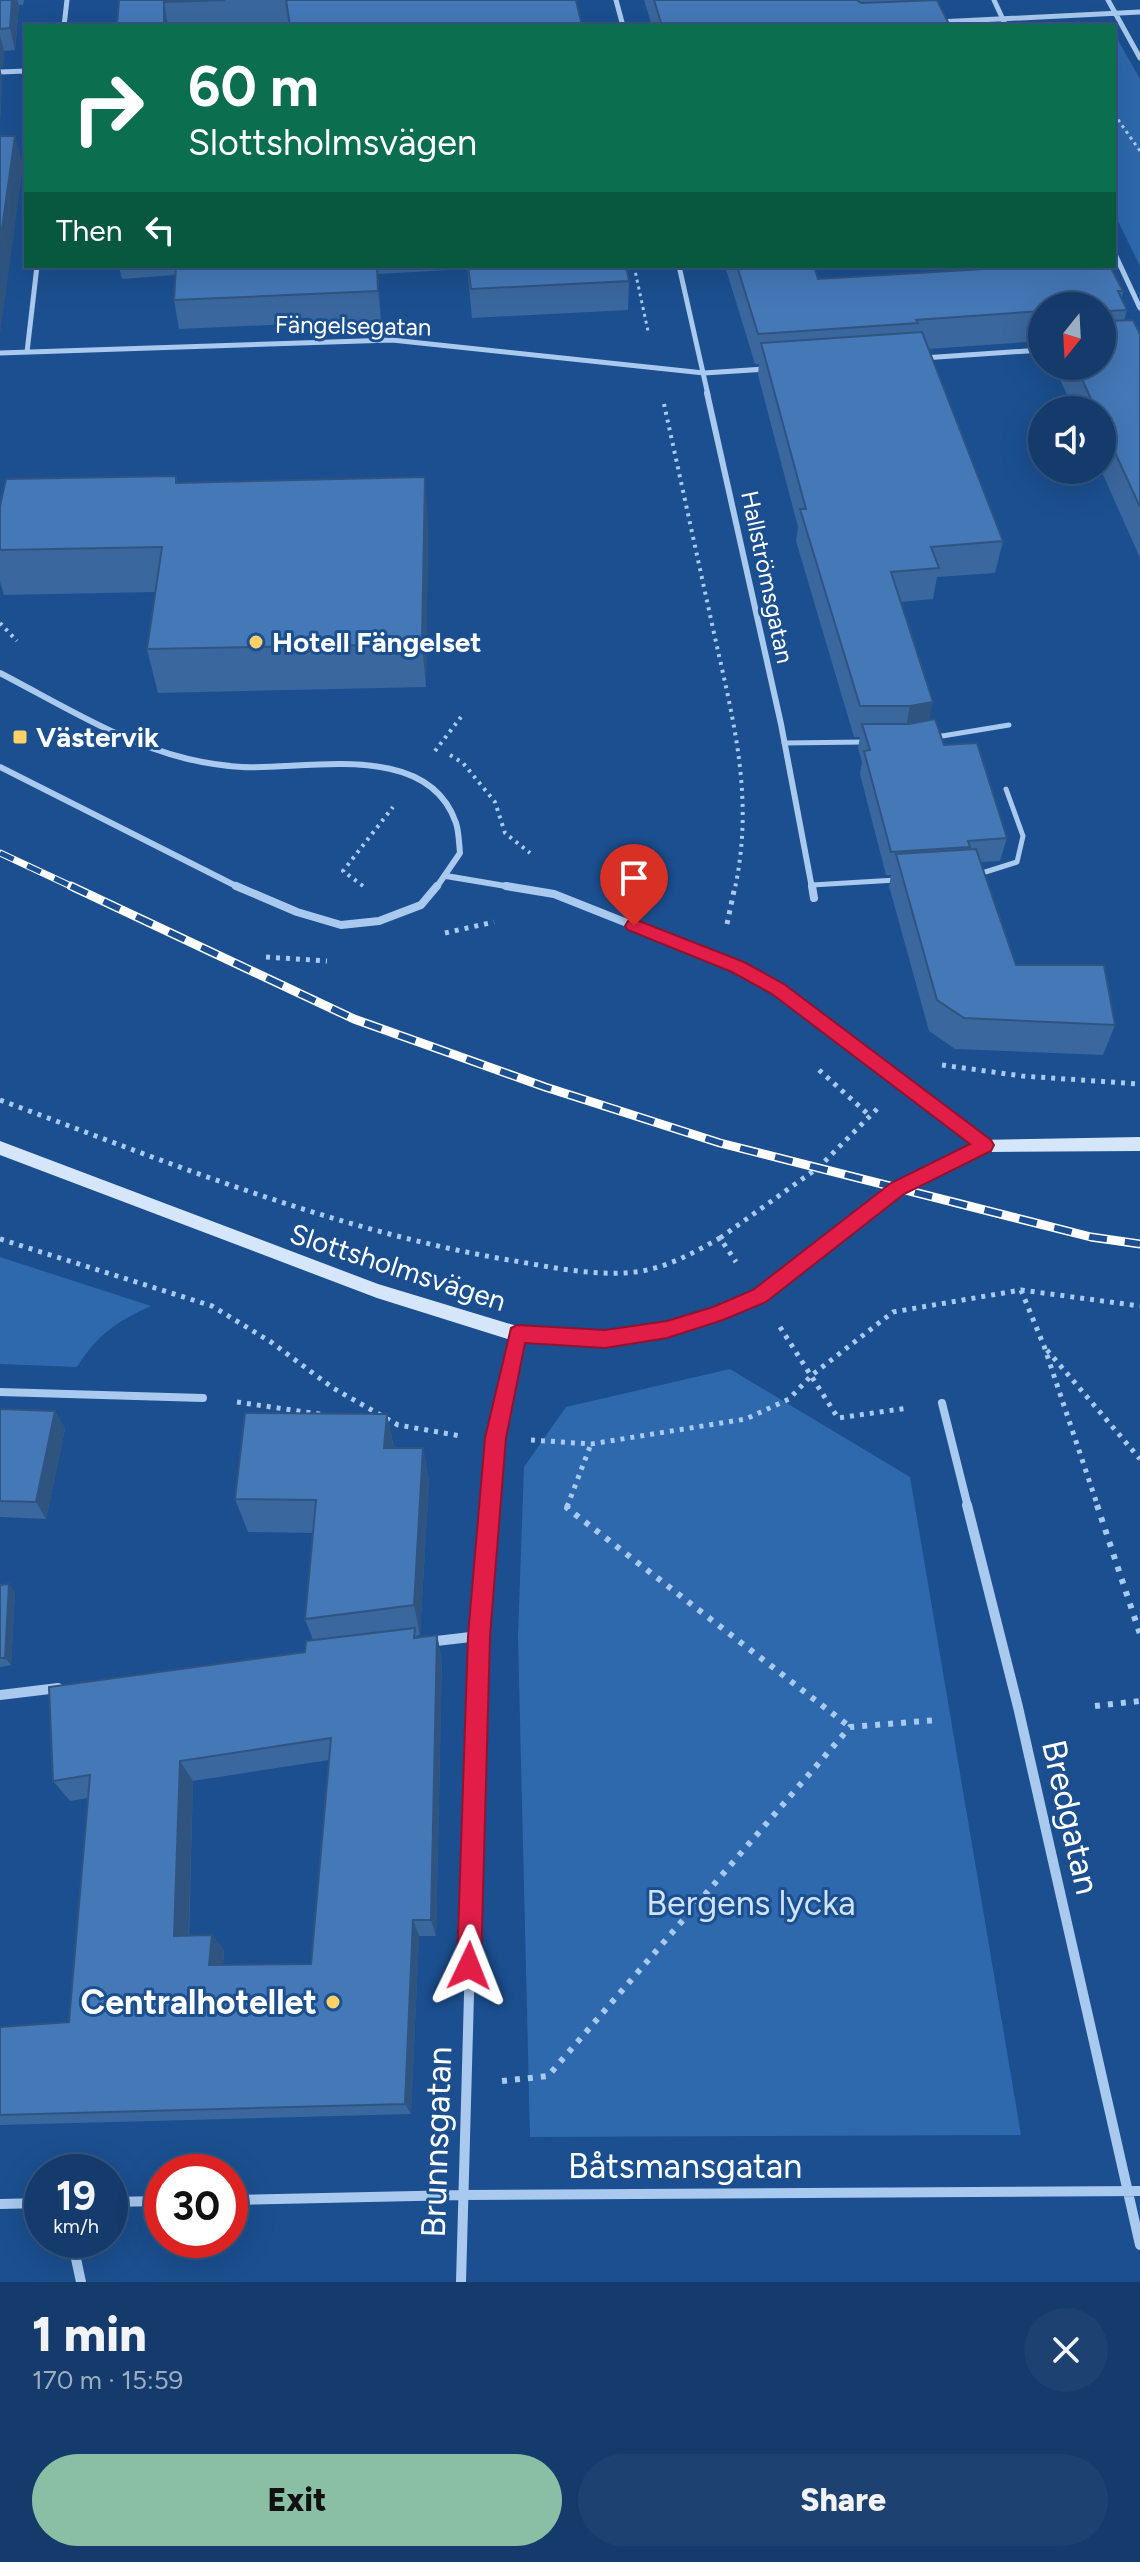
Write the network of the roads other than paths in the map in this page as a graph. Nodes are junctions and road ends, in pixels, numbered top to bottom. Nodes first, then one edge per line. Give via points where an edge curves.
1 (67, 0) edge
2 (616, 0) edge
3 (994, 0) edge
4 (1108, 0) edge
5 (1140, 12) edge
6 (1115, 13) junction
7 (1003, 19) junction
8 (930, 22) edge
9 (64, 24) edge
10 (622, 24) edge
11 (1005, 24) edge
12 (1140, 58) edge
13 (24, 71) edge
14 (0, 72) edge
15 (1116, 256) edge
16 (37, 268) edge
17 (679, 268) edge
18 (1140, 308) edge
19 (1028, 351) edge
20 (27, 352) junction
21 (0, 353) edge
22 (919, 359) edge
23 (781, 368) edge
24 (704, 373) junction
25 (0, 673) edge
26 (1009, 725) dead end
27 (934, 737) edge
28 (874, 742) edge
29 (784, 743) junction
30 (0, 767) edge
31 (1006, 789) dead end
32 (975, 875) edge
33 (446, 876) junction
34 (901, 880) edge
35 (812, 885) junction
36 (814, 898) dead end
37 (1140, 1144) edge
38 (985, 1145) junction
39 (0, 1148) edge
40 (517, 1334) junction
41 (0, 1392) edge
42 (203, 1398) road end
43 (942, 1403) road end
44 (479, 1636) junction
45 (417, 1643) edge
46 (77, 1686) edge
47 (0, 1695) edge
48 (1134, 2192) edge
49 (462, 2195) junction
50 (248, 2200) edge
51 (24, 2203) edge
52 (0, 2204) edge
53 (1140, 2245) edge
54 (76, 2258) edge
55 (81, 2282) edge
56 (461, 2282) edge

1 - 9 street
2 - 10 street
3 - 7 street
4 - 6 street
5 - 6 street
6 - 7 street
6 - 12 street
7 - 8 street
7 - 11 street
13 - 14 street
15 - 18 street
16 - 20 street
17 - 24 street, Hallströmsgatan
19 - 22 street
20 - 21 street, Fängelsegatan
20 - 24 street, Fängelsegatan via 392,340
23 - 24 street, Fängelsegatan
24 - 29 street, Hallströmsgatan
25 - 33 street via 150,749 191,760 241,767 355,764 393,768 416,777 435,790 456,822 460,853
26 - 27 lane
28 - 29 lane
29 - 35 street, Hallströmsgatan
30 - 33 street via 252,894 341,925 401,915 421,905
31 - 32 lane via 1023,836 1017,862
33 - 38 street via 554,894 714,957 778,989
34 - 35 lane
35 - 36 street, Hallströmsgatan
37 - 38 street
38 - 40 street, Slottsholmsvägen via 897,1188 759,1296 716,1314 605,1339
39 - 40 street, Slottsholmsvägen via 377,1291
40 - 44 street, Brunnsgatan via 495,1438
41 - 42 street
43 - 48 street, Bredgatan
44 - 45 street
44 - 49 street, Brunnsgatan
46 - 47 street
48 - 49 street, Båtsmansgatan
48 - 53 street, Bredgatan
49 - 50 street, Båtsmansgatan
49 - 56 street, Brunnsgatan
51 - 52 street
54 - 55 street

